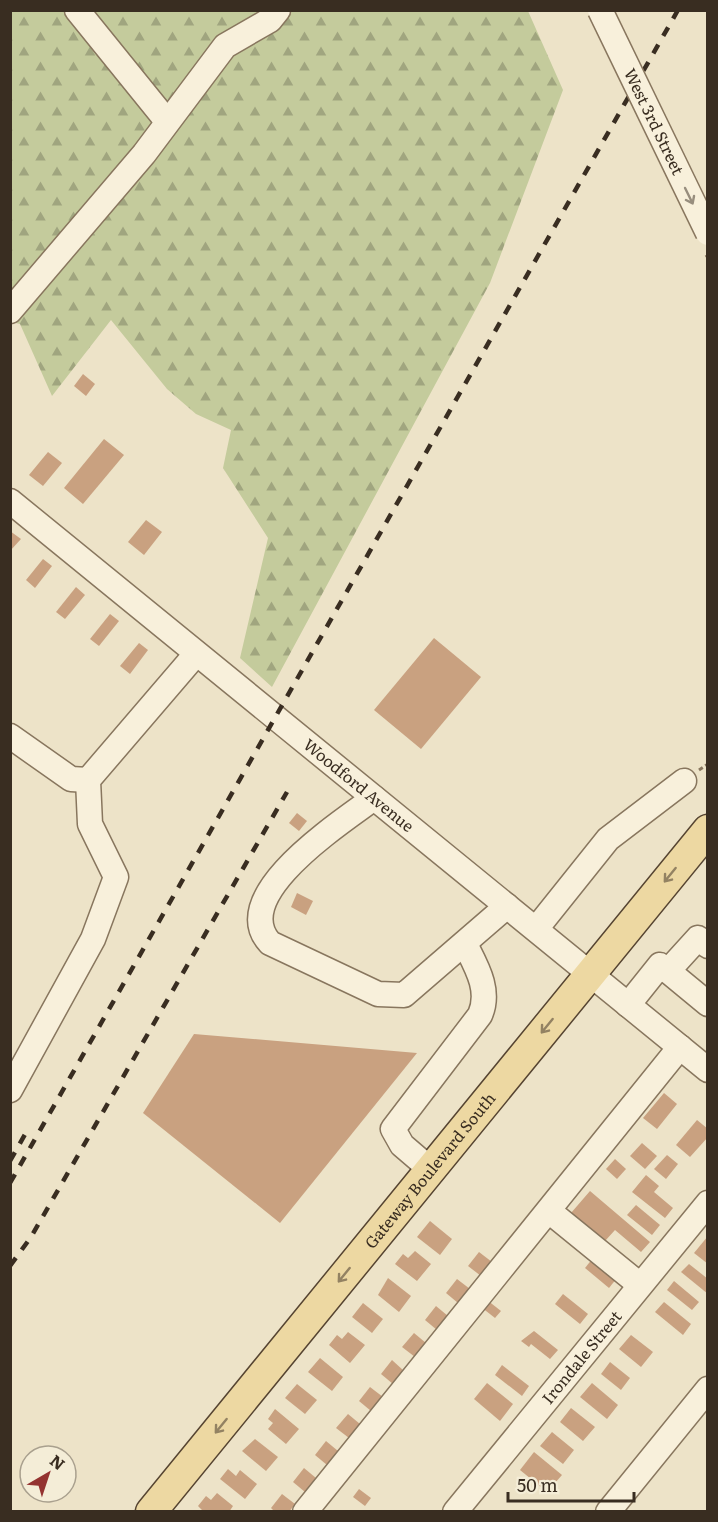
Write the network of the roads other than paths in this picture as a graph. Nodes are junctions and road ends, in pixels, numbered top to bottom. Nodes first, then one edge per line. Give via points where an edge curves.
1 (77, 10) edge
2 (278, 10) edge
3 (600, 10) edge
4 (166, 120) junction
5 (707, 249) edge
6 (10, 311) edge
7 (10, 501) edge
8 (196, 654) junction
9 (10, 736) edge
10 (88, 780) junction
11 (684, 782) dead end
12 (374, 798) junction
13 (708, 830) edge
14 (507, 906) junction
15 (536, 929) junction
16 (465, 944) junction
17 (708, 946) edge
18 (668, 971) junction
19 (590, 974) junction
20 (708, 1004) edge
21 (628, 1005) junction
22 (680, 1047) junction
23 (708, 1070) edge
24 (10, 1090) edge
25 (430, 1169) junction
26 (708, 1203) edge
27 (549, 1211) junction
28 (640, 1286) junction
29 (708, 1389) edge
30 (151, 1512) edge
31 (305, 1512) edge
32 (455, 1512) edge
33 (608, 1512) edge

1 - 4 street
2 - 4 street via 270,20 225,46
3 -> 5 street, West 3rd Street, bridge
4 - 6 street via 144,154
7 - 8 street, Woodford Avenue
8 - 10 street
8 - 12 street, Woodford Avenue
9 - 10 street via 71,779
10 - 24 street via 90,824 116,877 93,939
11 - 15 street via 608,839
12 - 14 street, Woodford Avenue
12 - 16 street via 310,846 274,882 265,898 261,933 270,943 378,994 393,996 413,989
13 -> 19 main road, Gateway Boulevard South
14 - 15 street, Woodford Avenue
14 - 16 street
15 - 19 street, Woodford Avenue
16 - 25 street via 482,980 484,1005 393,1130 402,1145
17 - 18 street via 698,938
18 - 20 street
18 - 21 street via 660,965
19 - 21 street, Woodford Avenue
19 -> 25 main road, Gateway Boulevard South
21 - 22 street, Woodford Avenue
22 - 23 street, Woodford Avenue
22 - 27 street
25 -> 30 main road, Gateway Boulevard South
26 - 28 street, Irondale Street
27 - 28 street
27 - 31 street
28 - 32 street, Irondale Street
29 - 33 street

